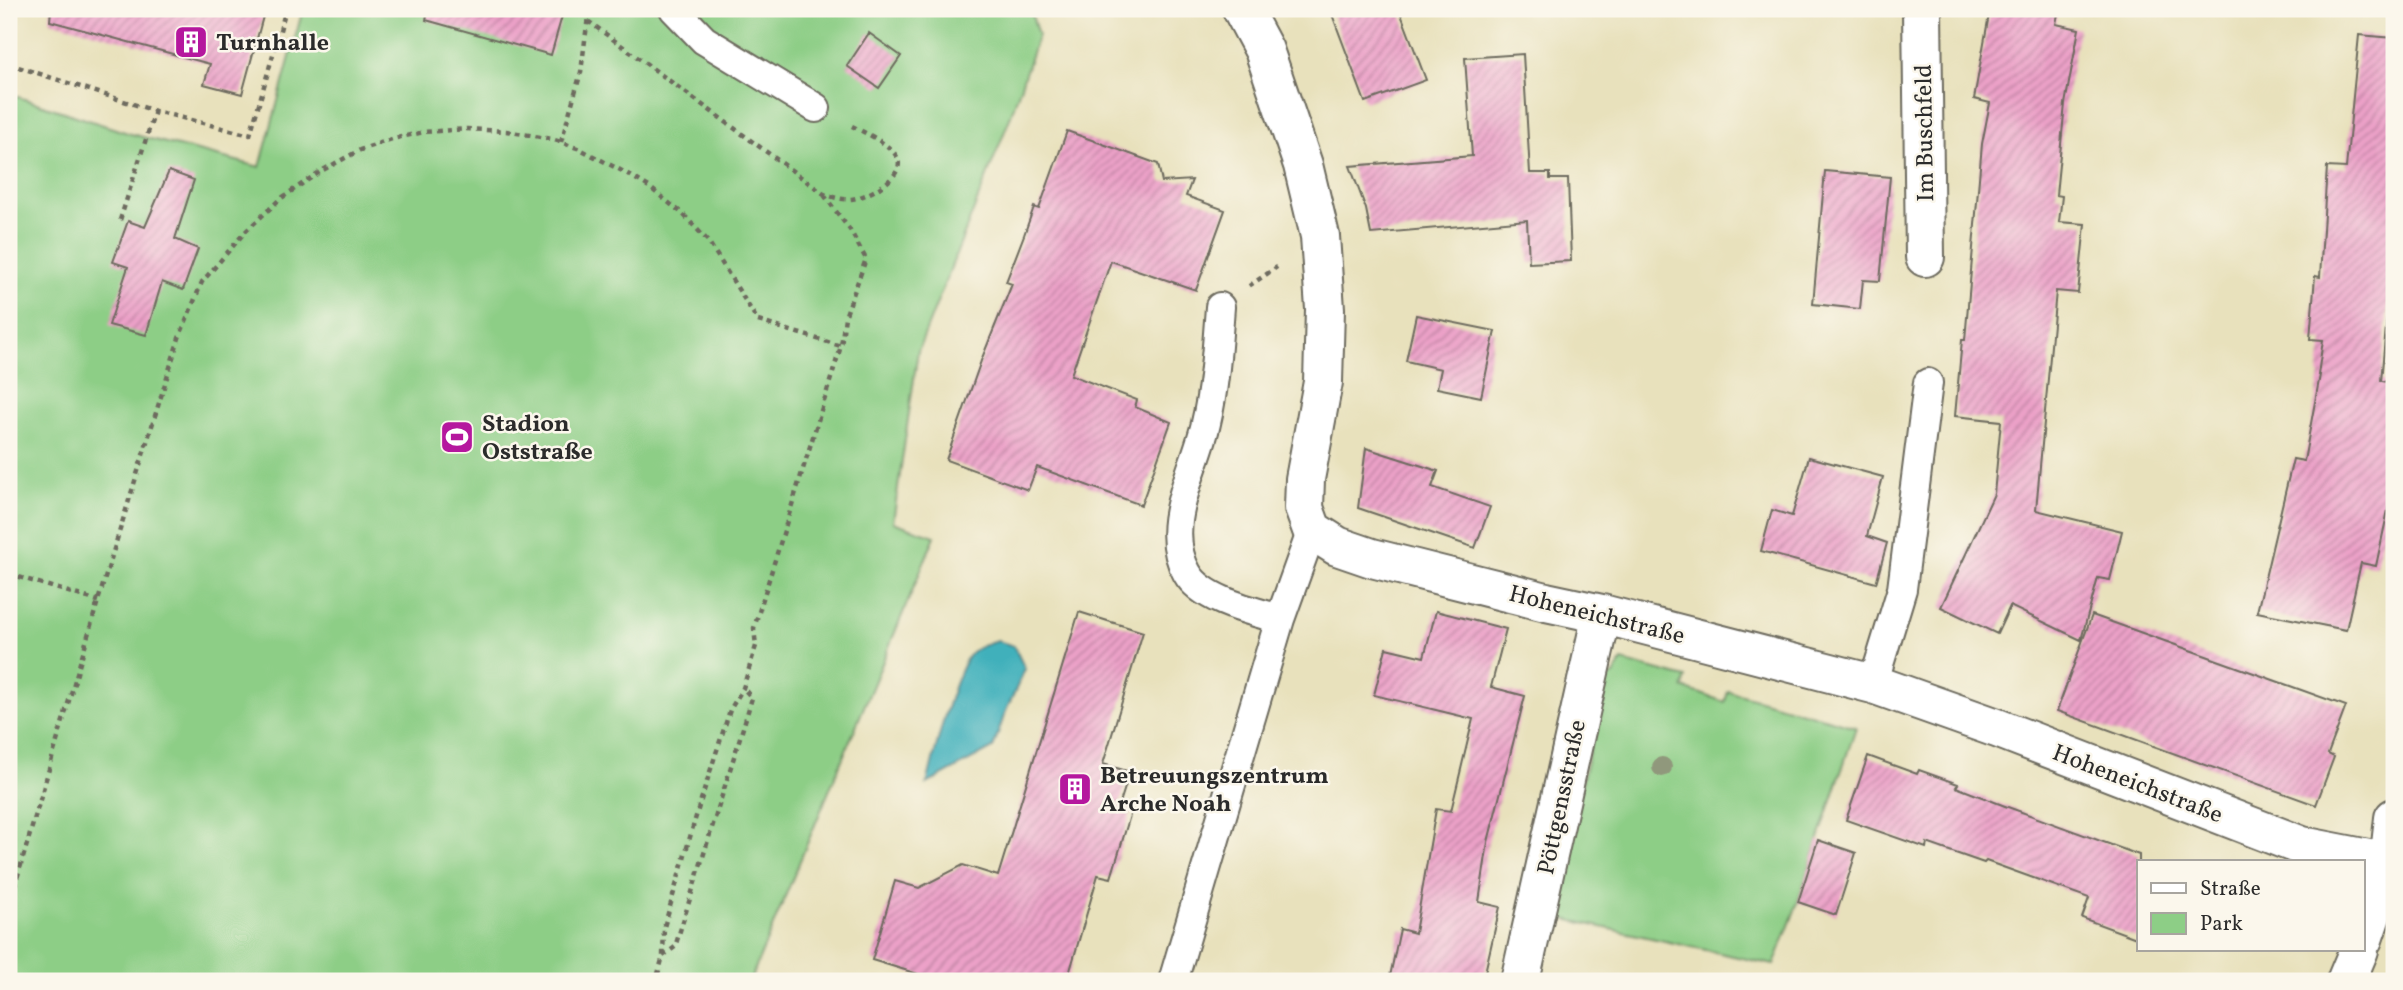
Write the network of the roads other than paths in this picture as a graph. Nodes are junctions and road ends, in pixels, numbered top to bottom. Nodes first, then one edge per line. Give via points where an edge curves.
1 (674, 9) edge
2 (1242, 9) edge
3 (1922, 9) edge
4 (816, 108) dead end
5 (1926, 257) dead end
6 (1220, 307) road end
7 (1928, 383) dead end
8 (1312, 530) junction
9 (1602, 614) junction
10 (1280, 619) junction
11 (1873, 684) junction
12 (2394, 818) edge
13 (2392, 863) edge
14 (2364, 936) edge
15 (2359, 951) edge
16 (1172, 981) edge
17 (1520, 981) edge
18 (2346, 981) edge

1 - 4 lane via 704,40
2 - 8 street via 1264,50 1303,165 1320,236 1323,382 1304,509
3 - 5 street, Im Buschfeld
6 - 10 lane via 1206,424 1180,510 1177,542 1187,573 1206,592
7 - 11 lane via 1902,589
8 - 9 street, Hoheneichstraße via 1337,546 1373,558
8 - 10 lane
9 - 11 street, Hoheneichstraße
9 - 17 street, Pöttgensstraße
10 - 16 lane
11 - 13 street, Hoheneichstraße via 2302,846
12 - 13 street
13 - 14 street
15 - 18 street

